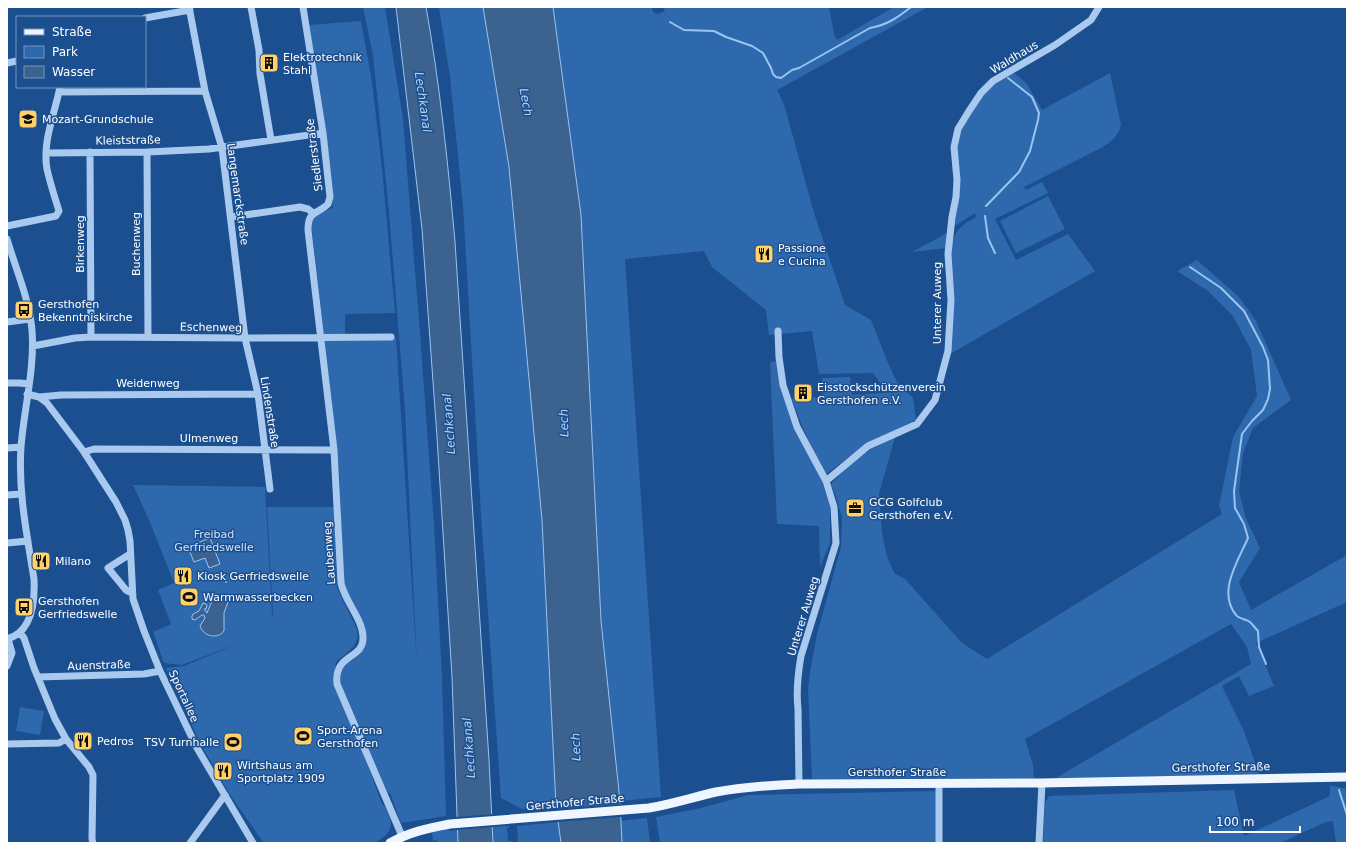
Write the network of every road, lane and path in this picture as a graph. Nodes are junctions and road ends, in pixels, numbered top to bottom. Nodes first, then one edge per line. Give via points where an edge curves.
1 (251, 7) edge
2 (303, 7) edge
3 (1099, 7) edge
4 (189, 8) edge
5 (146, 18) edge
6 (60, 89) edge
7 (205, 91) junction
8 (323, 133) junction
9 (271, 140) junction
10 (222, 148) junction
11 (90, 152) junction
12 (147, 152) junction
13 (47, 153) junction
14 (313, 213) junction
15 (231, 217) junction
16 (7, 226) edge
17 (950, 235) joint
18 (7, 239) edge
19 (30, 319) junction
20 (7, 322) edge
21 (778, 331) dead end
22 (91, 337) junction
23 (148, 337) junction
24 (391, 337) dead end
25 (245, 338) junction
26 (321, 338) junction
27 (33, 346) junction
28 (7, 383) edge
29 (29, 384) junction
30 (28, 394) junction
31 (258, 394) junction
32 (39, 396) junction
33 (21, 447) junction
34 (7, 448) edge
35 (266, 449) junction
36 (334, 450) junction
37 (84, 452) junction
38 (826, 481) junction
39 (270, 489) dead end
40 (21, 494) junction
41 (7, 495) edge
42 (28, 541) junction
43 (7, 543) edge
44 (130, 554) junction
45 (132, 593) junction
46 (20, 633) junction
47 (8, 639) edge
48 (7, 666) edge
49 (160, 671) junction
50 (38, 677) junction
51 (66, 740) junction
52 (7, 744) edge
53 (1347, 777) edge
54 (1042, 783) junction
55 (799, 784) junction
56 (939, 784) junction
57 (225, 795) junction
58 (402, 836) junction
59 (93, 843) edge
60 (190, 843) edge
61 (253, 843) edge
62 (390, 843) edge
63 (940, 843) edge
64 (1039, 843) edge

1 - 9 street
2 - 8 street, Siedlerstraße
3 - 17 street, Waldhaus via 1091,20 1055,45 993,81 969,111 958,129 954,147 956,197
4 - 5 street
4 - 7 street, Langemarckstraße
6 - 7 street
6 - 13 street
7 - 10 street, Langemarckstraße
8 - 9 street, Kleiststraße
8 - 14 street, Siedlerstraße via 330,201 325,207
9 - 10 street, Kleiststraße
10 - 12 street, Kleiststraße
10 - 15 street, Langemarckstraße
11 - 12 street, Kleiststraße
11 - 13 street, Kleiststraße
11 - 22 street, Birkenweg
12 - 23 street, Buchenweg
13 - 16 street via 47,170 59,211 56,216
14 - 15 street via 300,207
14 - 26 street via 308,230
15 - 25 street, Langemarckstraße
17 - 38 street, Unterer Auweg via 948,351 935,400 917,424 868,446
18 - 19 street via 22,283
19 - 20 street
19 - 27 street
21 - 38 street, Unterer Auweg via 784,385 798,427
22 - 23 street, Eschenweg
22 - 27 street, Eschenweg
23 - 25 street, Eschenweg
24 - 26 street, Eschenweg
25 - 26 street, Eschenweg
25 - 31 street, Lindenstraße
26 - 36 street, Laubenweg
27 - 29 street
28 - 29 street
29 - 30 street
30 - 32 street
30 - 33 street
31 - 32 street, Weidenweg
31 - 35 street, Lindenstraße
32 - 37 street, Sportallee
33 - 34 street
33 - 40 street
35 - 36 street, Ulmenweg
35 - 37 street, Ulmenweg via 94,448
35 - 39 street, Lindenstraße
36 - 58 street, Laubenweg via 341,583 363,638 357,652 338,668 337,684
37 - 44 street, Sportallee via 125,520
38 - 55 street, Unterer Auweg via 834,507 836,543 801,656 797,698
40 - 41 street
40 - 42 street
42 - 43 street
42 - 46 street via 35,589 28,622
44 - 45 street, Sportallee
44 - 45 street, Sportallee via 108,568 126,590
45 - 49 street, Sportallee
46 - 47 street
46 - 50 street
47 - 48 street via 12,652
49 - 50 street, Auenstraße via 144,674
49 - 57 street, Sportallee via 198,749
50 - 51 street
51 - 52 street via 59,743
51 - 59 street via 93,775
53 - 54 main road, Gersthofer Straße
54 - 56 main road, Gersthofer Straße
54 - 64 street
55 - 56 main road, Gersthofer Straße
55 - 58 main road, Gersthofer Straße via 742,788 640,809 450,824
56 - 63 street
57 - 60 street
57 - 61 street, Sportallee
58 - 62 main road, Gersthofer Straße

